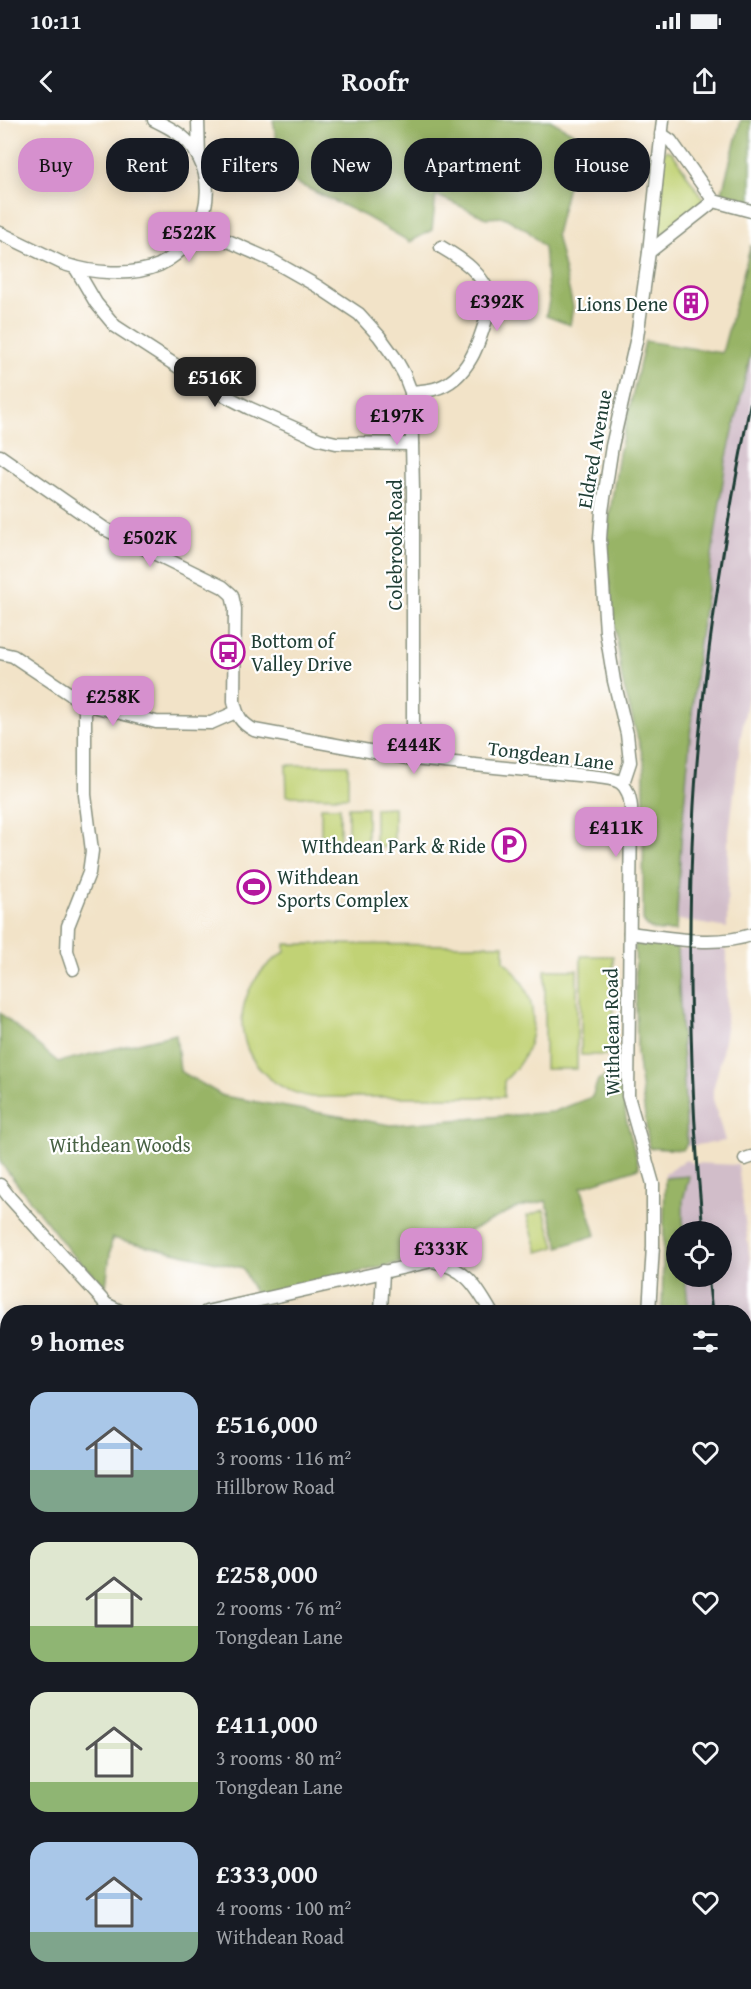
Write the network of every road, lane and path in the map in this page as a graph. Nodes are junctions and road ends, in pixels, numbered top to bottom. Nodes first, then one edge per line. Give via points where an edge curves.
1 (154, 120) edge
2 (193, 120) edge
3 (198, 120) edge
4 (663, 120) edge
5 (176, 132) junction
6 (661, 134) junction
7 (199, 158) junction
8 (714, 201) junction
9 (751, 211) edge
10 (199, 228) junction
11 (0, 233) edge
12 (441, 247) dead end
13 (649, 252) junction
14 (75, 267) junction
15 (411, 392) junction
16 (412, 444) junction
17 (0, 456) edge
18 (0, 653) edge
19 (85, 704) junction
20 (236, 712) junction
21 (413, 759) junction
22 (623, 783) junction
23 (630, 930) junction
24 (751, 935) edge
25 (73, 969) dead end
26 (0, 1185) edge
27 (5, 1199) edge
28 (383, 1271) junction
29 (108, 1305) edge
30 (236, 1305) edge
31 (381, 1305) edge
32 (487, 1305) edge
33 (649, 1305) edge

1 - 5 street
2 - 5 street
3 - 7 street
4 - 6 street, Eldred Avenue
5 - 7 street
6 - 8 street via 671,141
6 - 13 street, Eldred Avenue
7 - 10 street via 206,176 206,201
8 - 9 street
8 - 13 street
10 - 14 street via 176,254 158,266 133,271
10 - 15 street, Colebrook Road via 273,261 358,314 395,358
11 - 14 street
12 - 15 street via 474,269 492,299 464,370 445,385
13 - 22 street, Eldred Avenue via 636,337 612,446 600,539 606,632 630,762
14 - 16 street via 115,326 240,404 336,443
15 - 16 street, Colebrook Road
16 - 21 street, Colebrook Road
17 - 20 street via 105,530 223,587 232,595 236,609
18 - 19 street via 13,656
19 - 20 street via 156,722 211,723
19 - 25 street via 85,795 92,851 89,873 68,926 67,951
20 - 21 street, Tongdean Lane via 243,724 254,730
21 - 22 street, Tongdean Lane via 611,778
22 - 23 street, Tongdean Lane via 630,793 631,807
23 - 24 street via 678,939 736,940
23 - 33 street, Withdean Road via 628,1096 653,1184
26 - 27 street
27 - 29 street
28 - 30 street
28 - 31 street
28 - 32 street via 432,1261 445,1264 458,1269 476,1286

